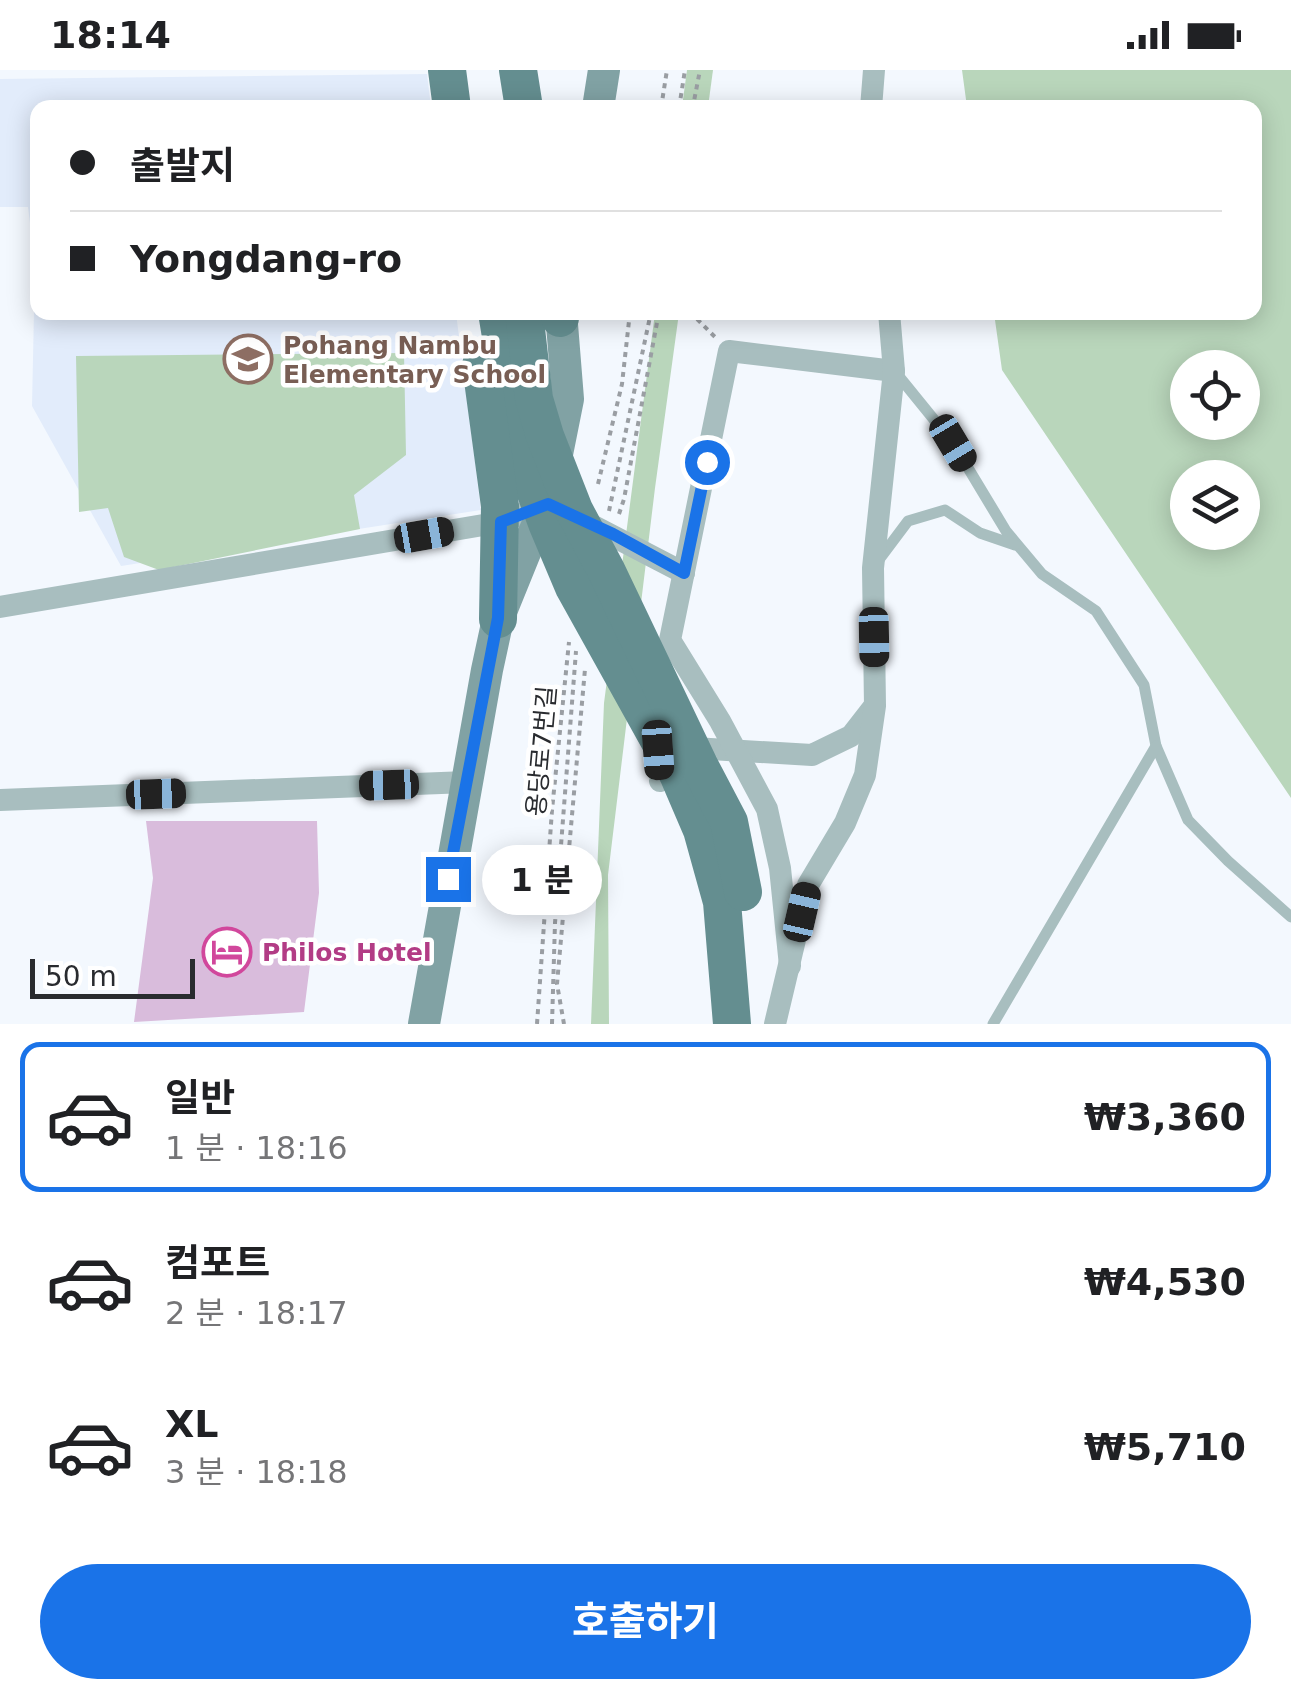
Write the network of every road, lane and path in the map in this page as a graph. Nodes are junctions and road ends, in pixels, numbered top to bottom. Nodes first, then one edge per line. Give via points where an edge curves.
1 (447, 70) edge
2 (468, 70) edge
3 (500, 70) edge
4 (518, 70) edge
5 (604, 70) edge
6 (667, 70) edge
7 (685, 70) edge
8 (700, 70) edge
9 (874, 70) edge
10 (451, 100) edge
11 (471, 100) edge
12 (503, 100) edge
13 (523, 100) edge
14 (599, 100) edge
15 (661, 100) edge
16 (681, 100) edge
17 (694, 100) edge
18 (872, 100) edge
19 (478, 320) edge
20 (499, 320) edge
21 (629, 320) edge
22 (648, 320) edge
23 (698, 320) edge
24 (890, 320) edge
25 (554, 322) edge
26 (729, 351) junction
27 (894, 371) junction
28 (484, 396) junction
29 (594, 500) dead end
30 (548, 504) junction
31 (618, 518) dead end
32 (501, 522) junction
33 (1019, 546) junction
34 (872, 568) junction
35 (684, 573) junction
36 (0, 607) edge
37 (498, 618) junction
38 (570, 637) dead end
39 (670, 640) junction
40 (584, 670) dead end
41 (874, 706) junction
42 (1156, 746) junction
43 (734, 749) junction
44 (660, 781) junction
45 (467, 782) junction
46 (0, 800) edge
47 (728, 870) junction
48 (1291, 917) edge
49 (790, 966) junction
50 (424, 1024) edge
51 (537, 1024) edge
52 (564, 1024) edge
53 (721, 1024) edge
54 (732, 1024) edge
55 (752, 1024) edge
56 (775, 1024) edge
57 (993, 1024) edge

1 - 10 main road
2 - 11 main road
3 - 12 main road
4 - 13 main road
5 - 14 main road
6 - 15 path
7 - 16 path
8 - 17 path
9 - 18 street
19 - 28 main road
20 - 47 main road via 512,404 547,523 574,587
21 - 29 path via 622,384
22 - 31 path via 609,511
23 - 26 path
24 - 27 street
25 - 28 main road via 543,380
25 - 30 main road via 568,399
25 - 47 main road via 534,399 544,436 729,822
26 - 27 street
26 - 35 street
27 - 33 lane via 953,443
27 - 34 street
28 - 32 main road
30 - 32 street
30 - 35 street
30 - 37 main road
32 - 36 street
32 - 37 main road
33 - 34 lane via 980,533 946,510 908,521
33 - 42 lane via 1042,574 1096,611 1144,686
34 - 41 street
35 - 39 street
37 - 45 main road
38 - 51 path, 용당로7번길
39 - 43 street
39 - 44 main road via 656,718
40 - 52 path via 558,984
41 - 43 street via 850,736 812,755
41 - 49 street via 866,774 808,885
42 - 48 lane via 1188,820
42 - 57 lane
43 - 44 street via 694,748
43 - 49 street via 767,809
44 - 53 main road via 702,888
45 - 46 street
45 - 50 main road
47 - 54 main road
47 - 55 main road via 744,899
49 - 56 street

